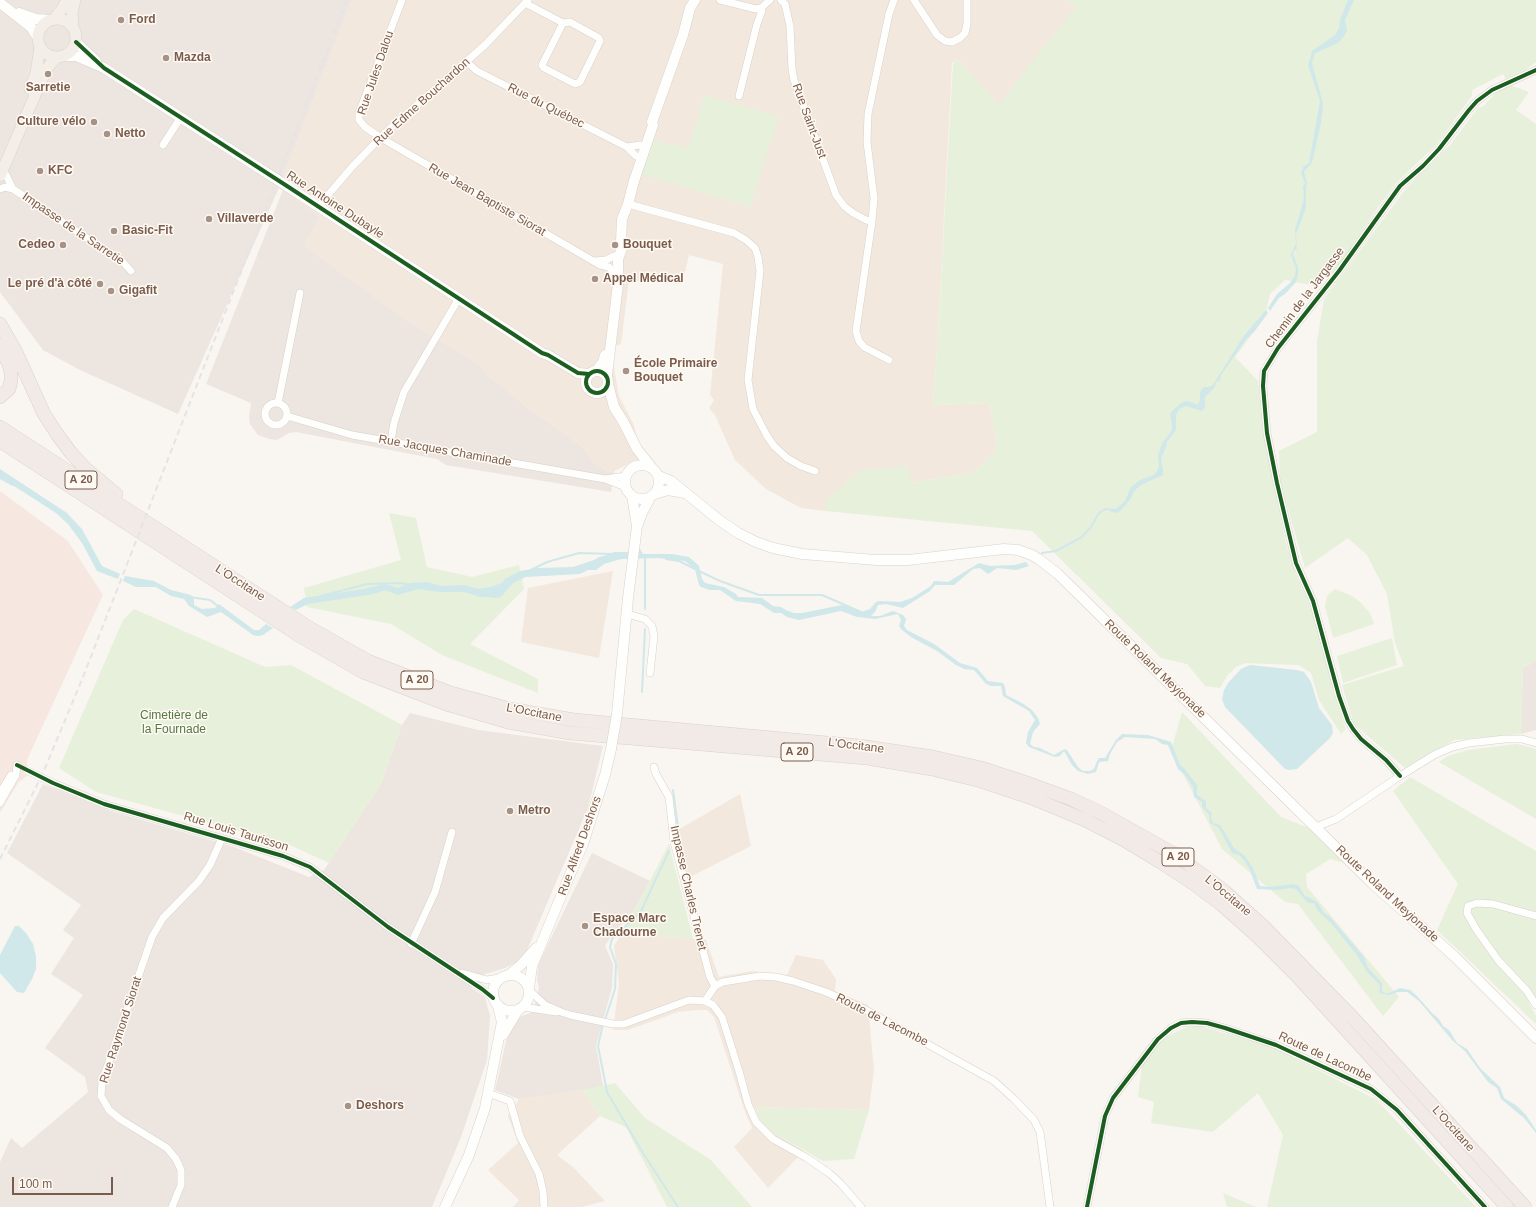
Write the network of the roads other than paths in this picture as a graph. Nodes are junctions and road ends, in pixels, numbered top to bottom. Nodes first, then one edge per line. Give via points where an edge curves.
1 (67, 0) edge
2 (75, 0) edge
3 (402, 0) edge
4 (695, 0) edge
5 (700, 0) edge
6 (720, 0) edge
7 (771, 0) edge
8 (780, 0) edge
9 (900, 0) edge
10 (914, 0) edge
11 (967, 0) edge
12 (526, 2) edge
13 (893, 2) edge
14 (2, 4) edge
15 (761, 8) junction
16 (751, 9) junction
17 (53, 19) junction
18 (563, 23) junction
19 (757, 24) junction
20 (73, 27) junction
21 (683, 34) junction
22 (39, 42) junction
23 (76, 42) junction
24 (60, 56) junction
25 (467, 62) junction
26 (104, 68) junction
27 (1536, 70) edge
28 (739, 96) dead end
29 (182, 117) junction
30 (381, 138) junction
31 (163, 145) dead end
32 (643, 146) junction
33 (627, 147) junction
34 (639, 157) junction
35 (1, 168) edge
36 (0, 189) edge
37 (13, 189) junction
38 (629, 201) junction
39 (320, 207) junction
40 (872, 221) junction
41 (621, 242) junction
42 (614, 256) junction
43 (594, 261) junction
44 (131, 271) dead end
45 (613, 272) junction
46 (300, 293) dead end
47 (459, 298) junction
48 (612, 300) junction
49 (0, 324) edge
50 (609, 331) junction
51 (0, 345) edge
52 (542, 353) junction
53 (889, 360) dead end
54 (593, 372) junction
55 (607, 380) junction
56 (591, 390) junction
57 (0, 398) edge
58 (278, 403) junction
59 (610, 403) junction
60 (287, 416) junction
61 (0, 427) edge
62 (632, 438) junction
63 (0, 441) edge
64 (390, 441) junction
65 (652, 468) junction
66 (815, 471) dead end
67 (629, 472) junction
68 (658, 476) junction
69 (605, 479) junction
70 (687, 494) junction
71 (630, 495) junction
72 (653, 496) junction
73 (637, 526) junction
74 (162, 532) junction
75 (627, 614) junction
76 (650, 673) dead end
77 (1536, 743) edge
78 (17, 765) junction
79 (654, 766) dead end
80 (1400, 776) junction
81 (0, 792) edge
82 (0, 803) edge
83 (1316, 827) junction
84 (452, 832) dead end
85 (222, 838) junction
86 (1536, 916) edge
87 (542, 940) junction
88 (411, 944) junction
89 (456, 972) junction
90 (510, 974) junction
91 (499, 978) junction
92 (715, 986) junction
93 (529, 989) junction
94 (705, 1001) junction
95 (495, 1002) junction
96 (1536, 1005) edge
97 (520, 1008) junction
98 (561, 1012) junction
99 (1536, 1038) edge
100 (498, 1045) junction
101 (488, 1092) junction
102 (172, 1207) edge
103 (445, 1207) edge
104 (544, 1207) edge
105 (861, 1207) edge
106 (1050, 1207) edge
107 (1088, 1207) edge
108 (1484, 1207) edge
109 (1507, 1207) edge
110 (1525, 1207) edge

1 - 17 main road
2 - 20 main road via 72,13
3 - 30 street, Rue Jules Dalou via 359,113 359,120 365,127
4 - 21 main road via 690,8
5 - 21 main road via 692,23
6 - 16 street
7 - 8 street
7 - 15 street
8 - 40 street, Rue Saint-Just via 785,4 790,26 794,80 836,195 853,213
9 - 13 street
10 - 11 street via 937,35 945,41 952,42 965,33
12 - 18 street
12 - 25 street, Rue Edme Bouchardon
13 - 40 street via 868,114 867,142 874,198
14 - 17 main road via 31,17
14 - 22 main road via 31,26
15 - 16 street
15 - 19 street
16 - 19 street
17 - 20 main road via 63,20
17 - 22 main road via 40,30
18 - 18 street via 542,65 575,84 580,82 600,41 570,22
19 - 28 street
20 - 23 main road
21 - 32 main road
22 - 24 main road via 47,54
22 - 35 main road via 39,62 33,83
23 - 24 main road via 72,50
23 - 26 main road, Rue Antoine Dubayle
24 - 26 main road, Rue Antoine Dubayle via 76,56
24 - 35 main road via 48,67
25 - 30 street, Rue Edme Bouchardon
25 - 33 street, Rue du Québec via 477,71
26 - 29 main road, Rue Antoine Dubayle
27 - 80 street, Chemin de la Jargasse via 1492,90 1477,101 1439,149 1400,186 1340,271 1278,348 1264,371 1268,433 1277,483 1296,563 1313,600 1339,696 1353,729
29 - 31 street
29 - 39 main road, Rue Antoine Dubayle, bridge
30 - 39 street, Rue Edme Bouchardon via 352,167
30 - 43 street, Rue Jean Baptiste Siorat
32 - 33 street
32 - 34 main road
33 - 34 street, Rue du Québec
34 - 38 main road via 628,183
35 - 37 street
36 - 37 street
37 - 44 street, Impasse de la Sarretie via 123,262
38 - 41 main road via 622,219
38 - 66 street via 734,234 755,248 760,271 748,380 753,409 774,446 791,461
39 - 47 main road, Rue Antoine Dubayle
40 - 53 street via 856,331 864,347
41 - 42 main road
41 - 48 main road via 623,245 618,259 618,277
42 - 43 street
42 - 45 main road
43 - 45 street, Rue Jean Baptiste Siorat via 609,267
45 - 48 main road
46 - 58 street
47 - 52 main road, Rue Antoine Dubayle
47 - 64 street via 404,392
48 - 50 main road
49 - 74 highway via 56,434 85,468
50 - 54 main road via 605,355
50 - 55 main road
51 - 57 highway via 11,374 8,389
52 - 54 main road, Rue Antoine Dubayle via 578,373
52 - 56 main road, Rue Antoine Dubayle via 547,359 583,381
54 - 55 main road, Rue Antoine Dubayle via 601,371
54 - 56 main road via 586,381
55 - 56 main road via 605,390 598,393
55 - 59 main road, Rue Antoine Dubayle
56 - 59 main road, Rue Antoine Dubayle
58 - 60 street via 284,406
58 - 60 street via 270,404 266,408 266,420 272,425 279,425
59 - 62 main road, Rue Antoine Dubayle
60 - 64 street, Rue Jacques Chaminade via 352,435
61 - 74 highway, L'Occitane / A 20
62 - 65 main road, Rue Antoine Dubayle
62 - 67 main road, Rue Antoine Dubayle via 633,452
63 - 109 highway, L'Occitane / A 20 via 300,636 363,672 446,704 508,722 570,733 867,758 932,769 981,781 1092,823 1194,884 1257,936 1299,978
64 - 69 street, Rue Jacques Chaminade
65 - 67 main road via 642,465
65 - 68 main road
67 - 69 street, Rue Jacques Chaminade
67 - 71 main road via 625,485
68 - 70 main road, Route Roland Meyjonade via 671,481
68 - 72 main road via 659,486
69 - 71 street, Rue Jacques Chaminade via 623,486
70 - 72 main road, Route Roland Meyjonade via 668,490
70 - 83 main road, Route Roland Meyjonade via 738,533 773,548 802,554 908,560 1004,549 1032,555 1058,574
71 - 72 main road via 641,500
71 - 73 main road
72 - 73 main road
73 - 75 main road
74 - 110 highway, L'Occitane / A 20 via 308,627 368,661 451,693 510,709 574,720 860,746 933,757 981,768 1030,784 1101,813 1176,855 1223,890 1263,926 1354,1019
75 - 76 street via 645,619 652,626 654,636
75 - 87 main road, Rue Alfred Deshors, bridge via 617,714 605,775 586,834
77 - 80 street via 1522,739 1505,739 1452,747
78 - 81 street
78 - 82 street via 16,775
78 - 85 street, Rue Louis Taurisson, bridge via 104,804
79 - 92 street, Impasse Charles Trenet via 669,797 674,842 710,978
80 - 83 street via 1336,819
83 - 99 main road, Route Roland Meyjonade via 1378,889 1454,956
84 - 88 street via 435,892
85 - 88 street, Rue Louis Taurisson via 284,856 310,867
85 - 102 street, Rue Raymond Siorat via 210,865 163,918 152,937 102,1082 101,1096 109,1110 120,1120 167,1148 176,1159 181,1170 181,1186
86 - 96 street via 1493,904 1477,903 1468,906 1468,913 1476,929
87 - 90 main road
87 - 93 main road via 532,966
88 - 89 street, Rue Louis Taurisson
89 - 91 street via 487,980
89 - 95 street
90 - 91 main road
90 - 93 main road via 520,976
91 - 95 main road via 493,987
92 - 94 street
92 - 106 street, Route de Lacombe via 723,982 760,976 793,981 826,992 906,1031 994,1081 1034,1120 1040,1132
93 - 97 main road via 527,1002
93 - 98 street via 545,1005
94 - 98 street via 689,1000 624,1024 597,1021
94 - 105 street via 713,1005 722,1017 748,1104 756,1122 773,1139 830,1173
95 - 97 main road via 507,1011
95 - 100 main road via 502,1022
97 - 98 street
97 - 100 main road
100 - 101 main road
101 - 103 main road via 478,1132
101 - 104 street via 510,1101 520,1136 539,1174
107 - 108 street, Route de Lacombe via 1104,1116 1113,1098 1158,1039 1181,1023 1192,1022 1207,1023 1276,1045 1371,1089 1397,1110

